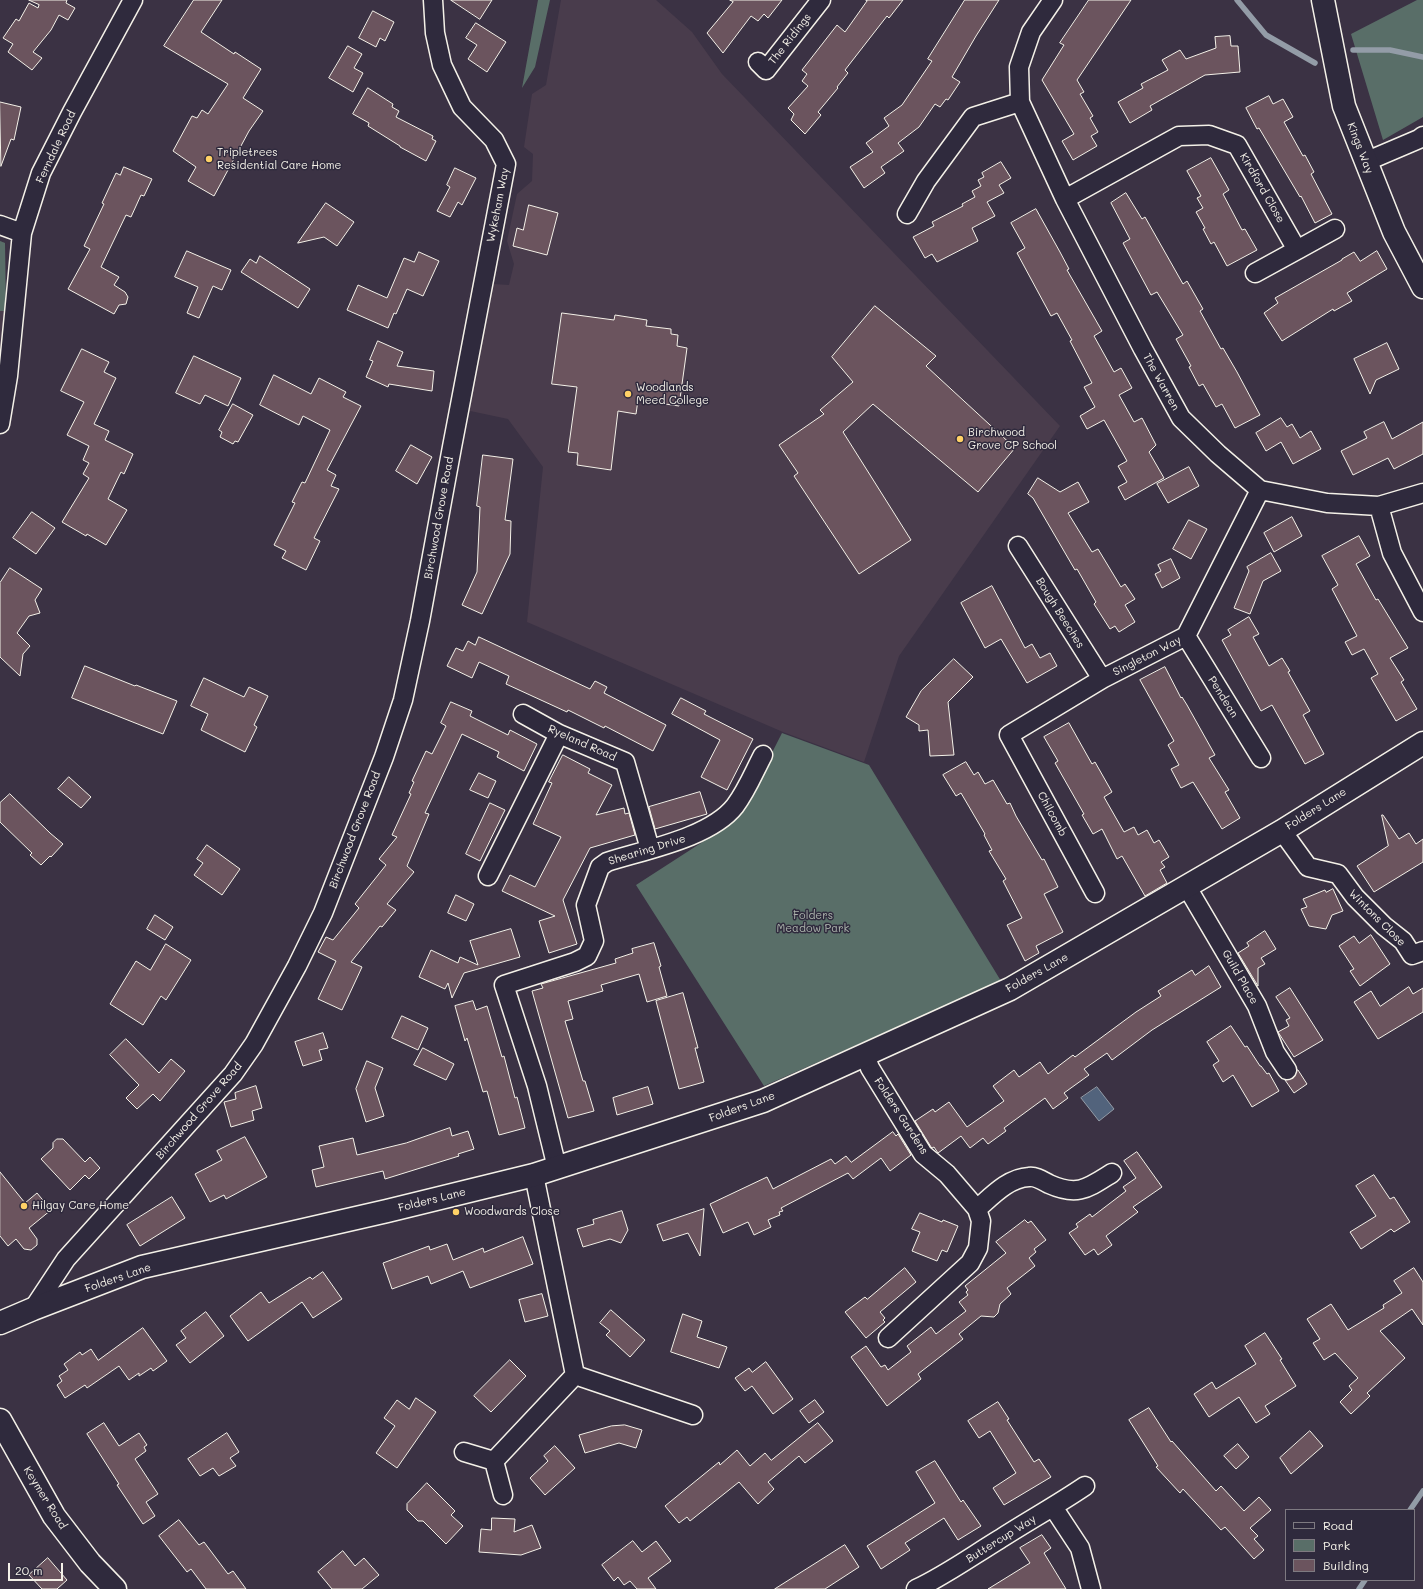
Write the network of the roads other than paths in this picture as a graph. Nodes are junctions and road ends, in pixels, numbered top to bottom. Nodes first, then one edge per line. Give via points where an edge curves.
1 (133, 0) edge
2 (433, 0) edge
3 (821, 0) edge
4 (1053, 0) edge
5 (1323, 0) edge
6 (758, 62) dead end
7 (1020, 102) junction
8 (1423, 136) edge
9 (1365, 162) junction
10 (1065, 199) junction
11 (907, 214) dead end
12 (0, 226) edge
13 (1335, 229) dead end
14 (22, 233) junction
15 (1297, 250) junction
16 (486, 263) joint
17 (1255, 273) dead end
18 (1423, 287) edge
19 (0, 424) edge
20 (1260, 490) junction
21 (1423, 493) edge
22 (1380, 506) junction
23 (1018, 546) dead end
24 (1423, 612) edge
25 (1186, 636) junction
26 (1102, 679) junction
27 (523, 714) dead end
28 (559, 734) junction
29 (1009, 735) joint
30 (1423, 742) edge
31 (762, 754) dead end
32 (1261, 758) dead end
33 (1282, 831) junction
34 (650, 849) junction
35 (488, 876) dead end
36 (1187, 887) junction
37 (1095, 893) dead end
38 (1423, 951) edge
39 (865, 1055) junction
40 (1286, 1070) dead end
41 (557, 1168) junction
42 (1112, 1173) dead end
43 (534, 1175) junction
44 (976, 1209) junction
45 (33, 1309) junction
46 (0, 1323) edge
47 (888, 1338) dead end
48 (576, 1375) junction
49 (693, 1415) dead end
50 (0, 1420) edge
51 (464, 1452) dead end
52 (494, 1461) junction
53 (1085, 1486) dead end
54 (503, 1494) dead end
55 (1053, 1507) junction
56 (115, 1589) edge
57 (916, 1589) edge
58 (1091, 1589) edge

1 - 14 street, Ferndale Road via 41,173
2 - 16 street, Wykeham Way via 435,33 442,66 462,107 494,140 506,164
3 - 6 street, The Ridings via 766,70
4 - 7 street, The Warren via 1031,32 1019,67
5 - 9 main road, Kings Way via 1344,106
7 - 10 street, The Warren
7 - 11 street via 973,117 926,181
8 - 9 street
9 - 18 main road, Kings Way via 1394,232
10 - 15 street, Kirdford Close via 1179,136 1209,135 1237,145
10 - 20 street, The Warren via 1181,418
12 - 14 street
13 - 15 street
14 - 19 street, Ferndale Road via 8,376
15 - 17 street
16 - 45 street, Birchwood Grove Road via 403,700 381,764 322,913 297,966 254,1044 233,1074 66,1259
20 - 22 street, The Warren via 1327,503
20 - 25 street, Singleton Way
21 - 22 street, The Warren
22 - 24 street via 1392,553
23 - 26 street, Bough Beeches
25 - 26 street, Singleton Way
25 - 32 street, Pendean
26 - 29 street, Singleton Way
27 - 28 street, Ryeland Road
28 - 34 street, Ryeland Road via 625,762
28 - 35 street
29 - 37 street, Chilcomb
30 - 33 main road, Folders Lane
31 - 34 street, Shearing Drive via 749,784 734,807 692,836
33 - 36 main road, Folders Lane
33 - 38 street, Wintons Close via 1308,867 1338,874 1355,898 1402,940 1412,955
34 - 41 street, Shearing Drive via 607,862 600,867 586,905 594,942 587,956 504,985 537,1086
36 - 39 main road, Folders Lane via 1010,989
36 - 40 street, Guild Place via 1257,1006 1274,1052
39 - 41 main road, Folders Lane via 763,1101
39 - 44 street, Folders Gardens via 870,1068 923,1154 947,1174
41 - 43 main road, Folders Lane
42 - 44 street via 1090,1187 1069,1191 1031,1176 1021,1178 1004,1185
43 - 45 main road, Folders Lane via 142,1267
43 - 48 street
44 - 47 street, Folders Gardens via 981,1221 978,1248 970,1263
45 - 46 main road, Folders Lane
48 - 49 street
48 - 52 street
50 - 56 main road, Keymer Road via 54,1516 90,1563
51 - 52 street
52 - 54 street
53 - 55 street, Buttercup Way
55 - 57 street, Buttercup Way via 937,1579
55 - 58 street via 1080,1548

